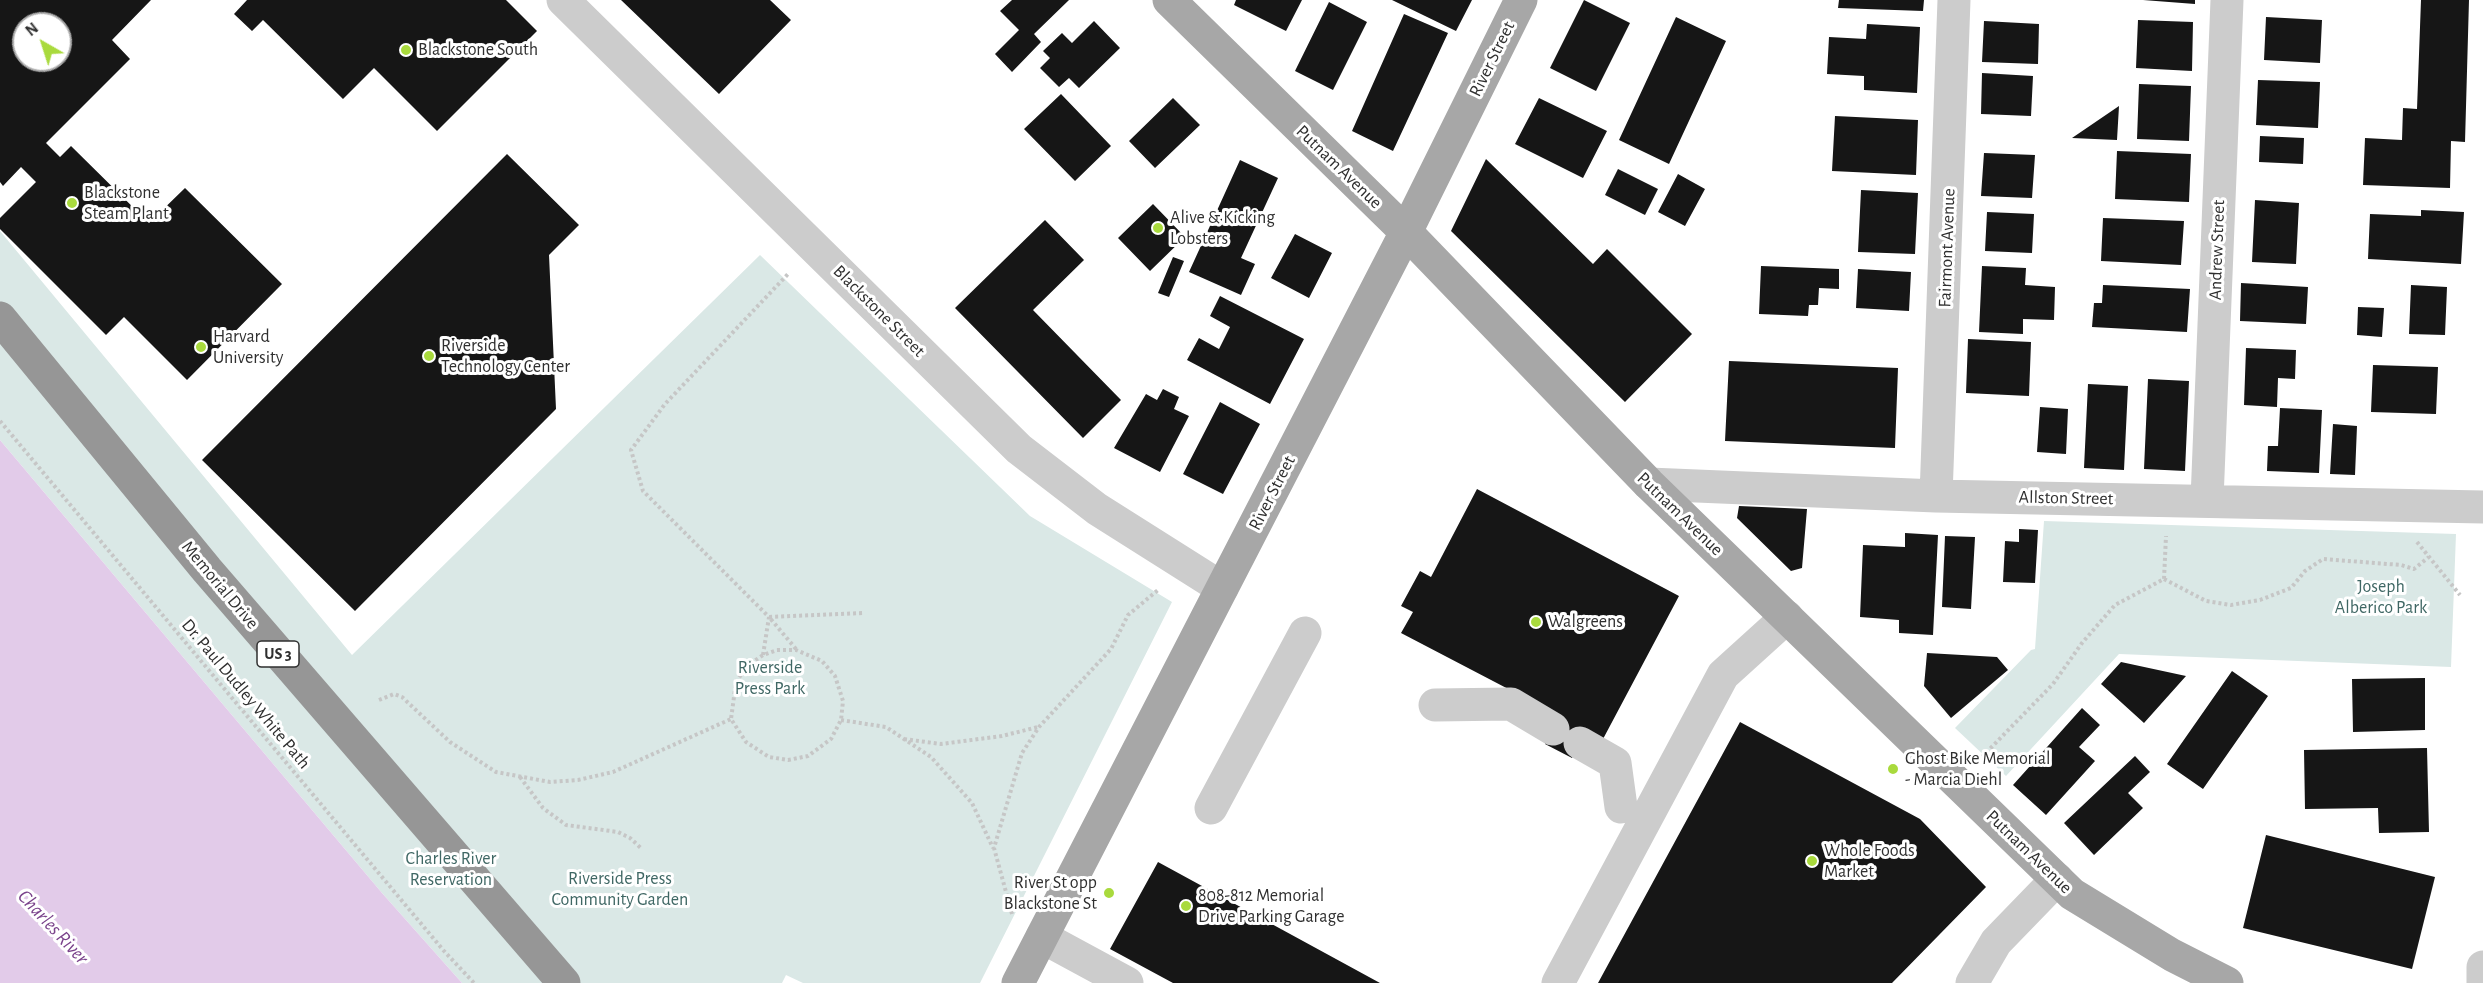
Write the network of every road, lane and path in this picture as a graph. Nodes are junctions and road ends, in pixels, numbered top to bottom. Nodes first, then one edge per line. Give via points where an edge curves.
1 (563, 0) edge
2 (1169, 0) edge
3 (1521, 0) edge
4 (1954, 0) edge
5 (2227, 0) edge
6 (1406, 232) junction
7 (813, 247) junction
8 (0, 318) edge
9 (0, 421) edge
10 (1649, 484) junction
11 (1936, 496) junction
12 (2207, 500) junction
13 (2483, 507) edge
14 (2166, 532) dead end
15 (2411, 534) dead end
16 (2429, 557) junction
17 (2164, 579) junction
18 (1222, 588) junction
19 (1158, 590) dead end
20 (2460, 596) dead end
21 (865, 613) dead end
22 (769, 617) junction
23 (1787, 617) junction
24 (1305, 633) dead end
25 (796, 650) junction
26 (763, 655) junction
27 (379, 700) dead end
28 (1435, 705) dead end
29 (731, 719) junction
30 (841, 720) junction
31 (1039, 727) junction
32 (903, 739) junction
33 (1982, 758) dead end
34 (520, 777) junction
35 (1621, 807) dead end
36 (1211, 808) dead end
37 (993, 848) junction
38 (642, 849) dead end
39 (2057, 879) junction
40 (1013, 918) dead end
41 (1042, 937) junction
42 (2483, 967) edge
43 (474, 983) edge
44 (564, 983) edge
45 (1018, 983) edge
46 (1127, 983) edge
47 (1558, 983) edge
48 (1972, 983) edge
49 (2227, 983) edge
50 (2483, 983) edge

1 - 7 street, Blackstone Street
2 - 6 main road, Putnam Avenue
3 - 6 main road, River Street
4 - 11 street, Fairmont Avenue
5 - 12 street, Andrew Street
6 - 10 main road, Putnam Avenue
6 - 18 main road, River Street
7 - 18 street, Blackstone Street via 1019,449 1097,509
7 - 22 path via 664,404 631,450 643,491
8 - 44 highway, Memorial Drive / US 3 via 207,570
9 - 43 path, Dr. Paul Dudley White Path
10 - 11 street, Allston Street
10 - 23 main road, Putnam Avenue
11 - 12 street, Allston Street
12 - 13 street, Allston Street
14 - 17 path
15 - 16 path
16 - 17 path via 2414,569 2323,559 2305,571 2291,588 2260,600 2231,605 2206,601
16 - 20 path
17 - 33 path via 2115,605 2053,684
18 - 41 main road, River Street
19 - 31 path via 1128,615 1111,649
21 - 22 path
22 - 25 path
22 - 26 path
23 - 39 main road, Putnam Avenue
23 - 47 street via 1723,675
24 - 36 street
25 - 26 path
25 - 30 path via 822,661 835,676 843,701
26 - 29 path via 747,666 736,682
27 - 34 path via 394,694 402,697 473,759 496,772
28 - 35 street via 1511,704 1615,763
29 - 30 path via 746,742 769,757 788,760 808,756 825,746
29 - 34 path via 613,772 550,782
30 - 32 path via 886,727
31 - 32 path via 941,744
31 - 37 path via 1022,753
32 - 37 path via 931,757 972,802
34 - 38 path via 543,808 566,825 618,832
37 - 40 path
39 - 48 street via 1996,942
39 - 49 main road, Putnam Avenue via 2072,894 2127,929
41 - 45 main road, River Street
41 - 46 street
42 - 50 street

